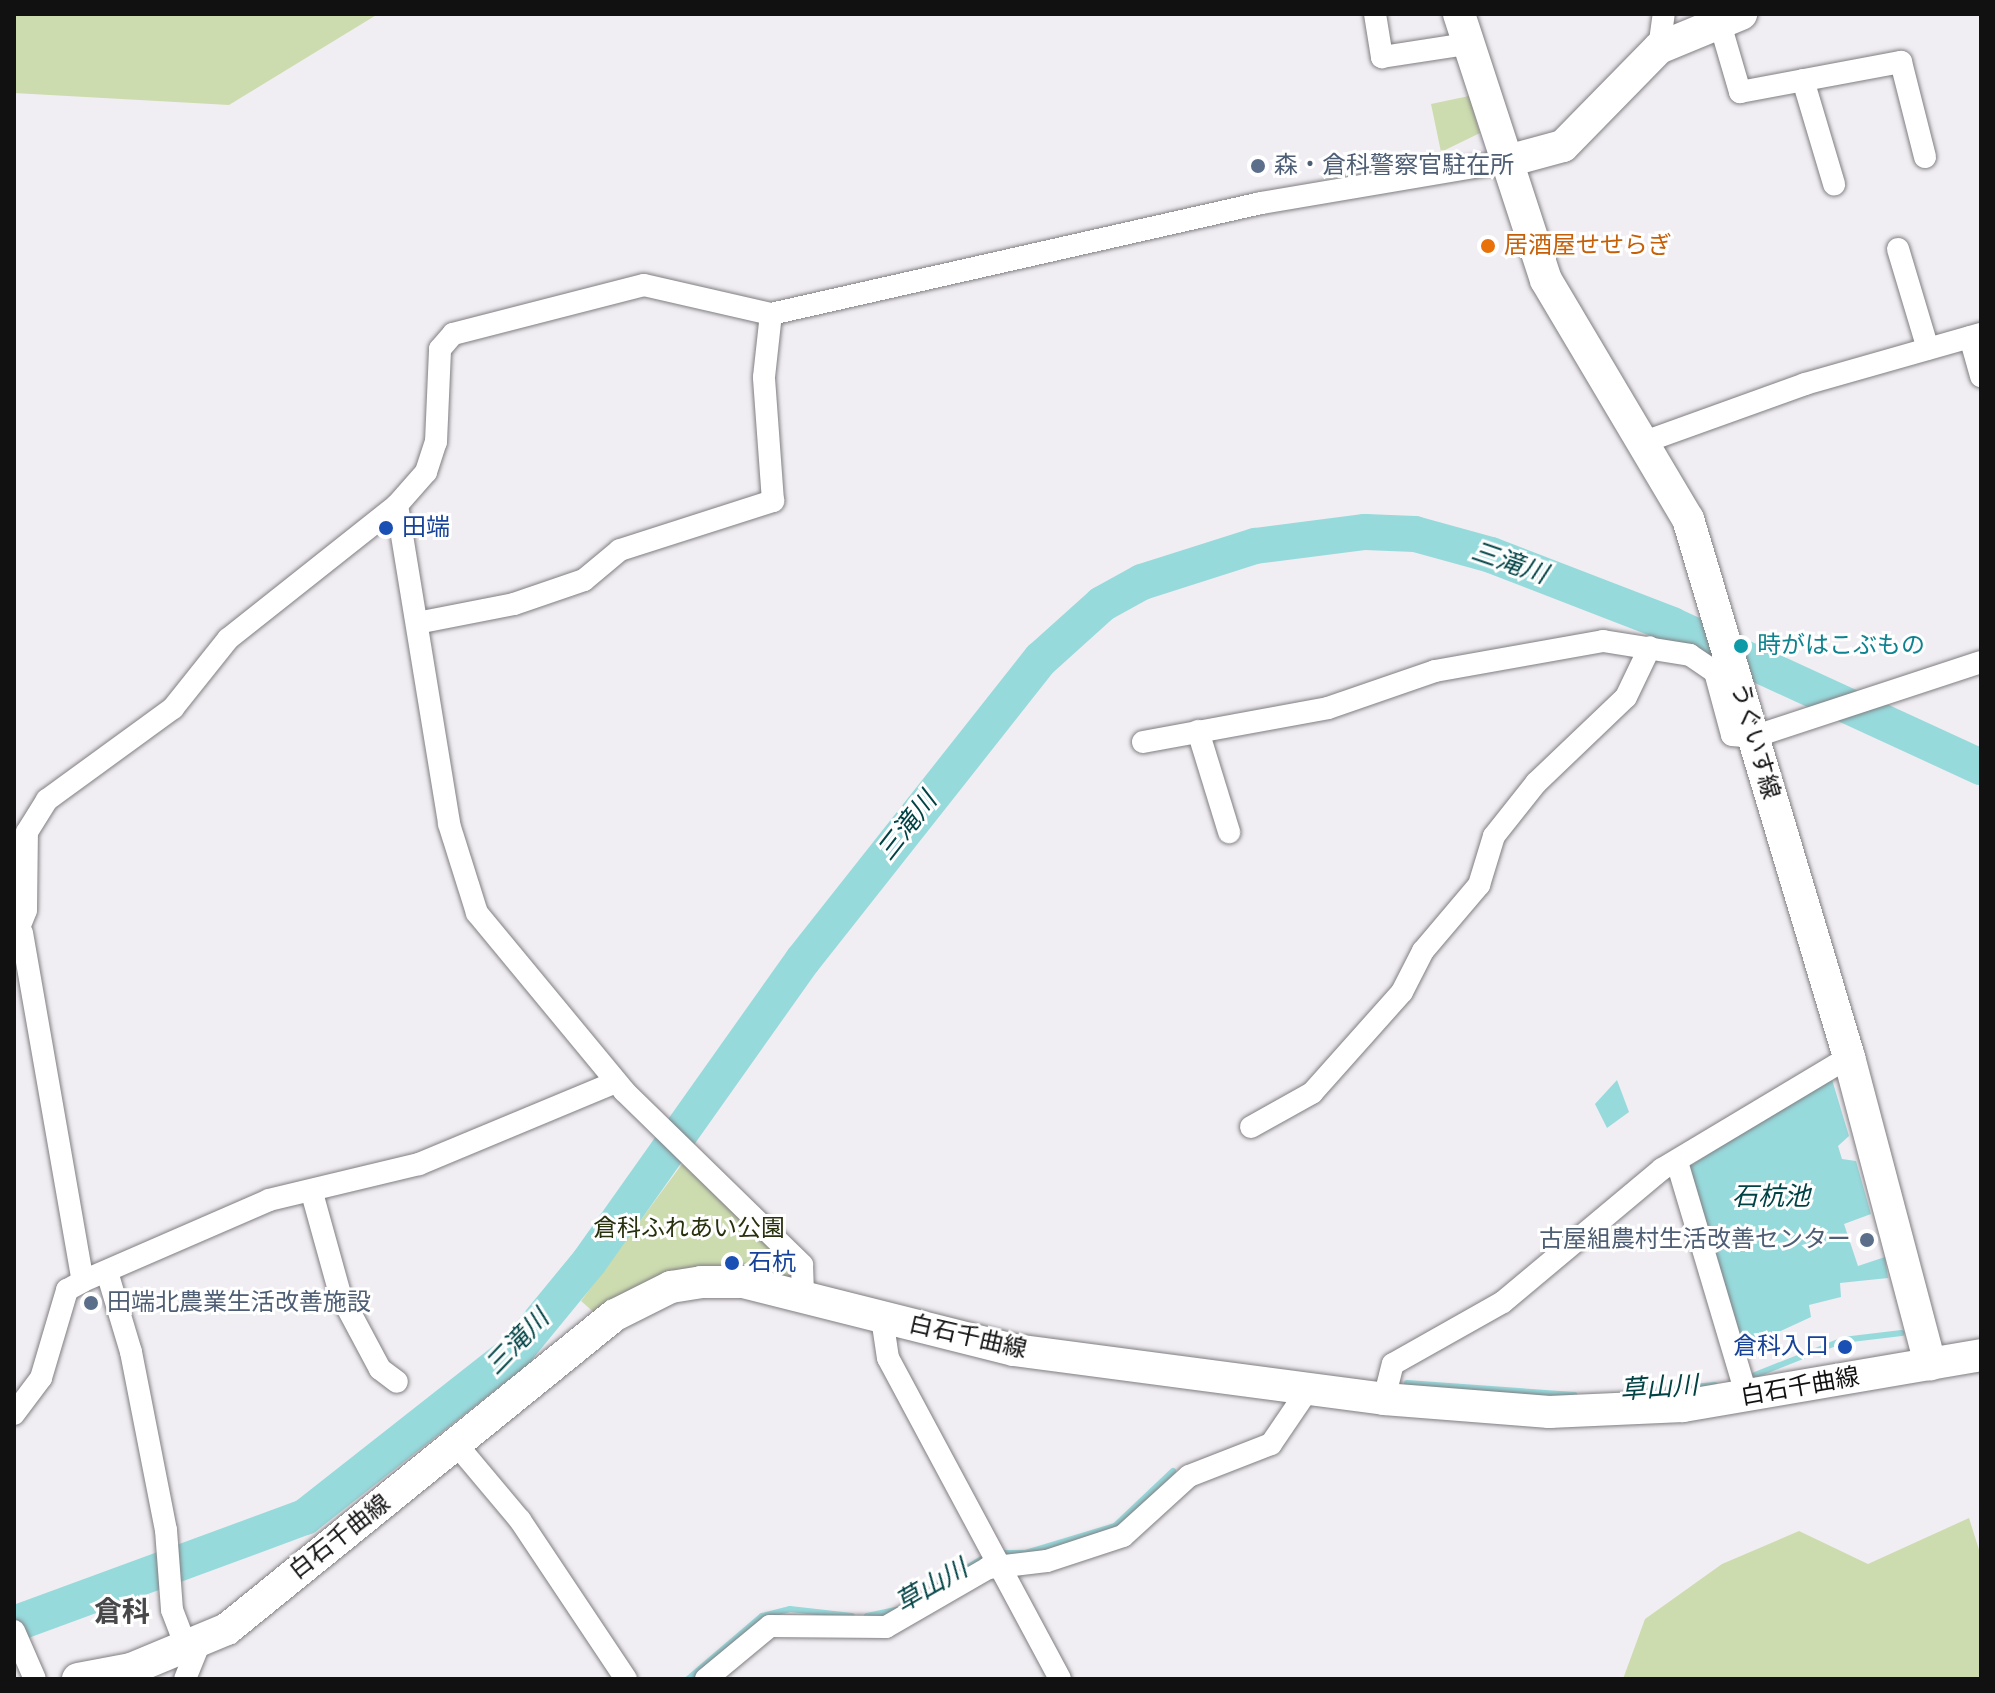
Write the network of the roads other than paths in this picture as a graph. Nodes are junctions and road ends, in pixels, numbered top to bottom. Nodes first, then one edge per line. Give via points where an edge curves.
1 (1375, 14) edge
2 (1664, 14) edge
3 (1731, 21) edge
4 (1463, 29) edge
5 (1659, 48) junction
6 (1803, 80) junction
7 (1925, 157) dead end
8 (1504, 162) junction
9 (1834, 184) dead end
10 (1898, 249) dead end
11 (771, 314) junction
12 (1975, 335) edge
13 (1928, 349) junction
14 (1981, 376) edge
15 (1647, 441) junction
16 (397, 505) junction
17 (417, 623) junction
18 (1650, 647) junction
19 (1981, 662) edge
20 (1198, 731) junction
21 (1753, 737) junction
22 (1143, 742) dead end
23 (1229, 832) dead end
24 (18, 937) edge
25 (1849, 1057) junction
26 (616, 1082) junction
27 (1251, 1127) dead end
28 (1677, 1162) junction
29 (312, 1193) junction
30 (107, 1272) junction
31 (83, 1281) junction
32 (803, 1295) junction
33 (882, 1318) junction
34 (1981, 1355) edge
35 (1930, 1364) junction
36 (397, 1382) dead end
37 (1743, 1386) junction
38 (1309, 1388) junction
39 (1384, 1399) junction
40 (14, 1414) edge
41 (457, 1445) junction
42 (995, 1558) junction
43 (15, 1633) edge
44 (190, 1658) edge
45 (35, 1679) edge
46 (78, 1679) edge
47 (626, 1679) edge
48 (706, 1679) edge
49 (1060, 1679) edge

1 - 4 street via 1382,57
2 - 5 street
3 - 5 main road
3 - 6 street via 1740,92
4 - 8 main road, うぐいす線
5 - 8 main road via 1563,146
6 - 7 street via 1901,62
6 - 9 street
8 - 11 street via 1261,203
8 - 15 main road, うぐいす線 via 1546,280
10 - 13 street
11 - 16 street via 644,285 453,334 440,349 434,455
11 - 17 street via 764,377 773,501 620,550 584,580 514,604
12 - 13 street
12 - 14 street
13 - 15 street
15 - 21 main road, うぐいす線 via 1699,551
16 - 17 street
16 - 24 street via 228,639 173,708 47,800 27,832
17 - 26 street via 449,824 471,900
18 - 20 street via 1603,641 1520,655 1435,671 1328,708
18 - 21 street via 1690,655 1715,672 1732,735
18 - 27 street via 1626,697 1536,783 1494,836 1479,885 1423,951 1402,992 1312,1093
19 - 21 street
20 - 22 street
20 - 23 street
21 - 25 main road, うぐいす線
24 - 31 street
25 - 28 street
25 - 35 main road, うぐいす線
26 - 29 street via 419,1164
26 - 32 street via 802,1265
28 - 37 street
28 - 39 street via 1609,1209 1503,1302 1393,1364
29 - 30 street via 269,1200
29 - 36 street via 340,1294 380,1369
30 - 31 street
30 - 44 street via 131,1352 169,1547 167,1575
31 - 40 street via 67,1290 41,1378
32 - 33 main road, 白石千曲線
32 - 41 main road, 白石千曲線 via 722,1281 650,1295 615,1315
33 - 38 main road, 白石千曲線 via 1014,1350
33 - 42 street via 888,1358
34 - 35 main road, 白石千曲線
35 - 37 main road, 白石千曲線
37 - 39 main road, 白石千曲線 via 1549,1412
38 - 39 main road, 白石千曲線
38 - 42 street via 1271,1444 1189,1476 1123,1536 1047,1561
41 - 44 main road, 白石千曲線
41 - 47 street via 520,1520
42 - 48 street via 886,1627 770,1626
42 - 49 street
43 - 45 street
44 - 46 main road, 白石千曲線

